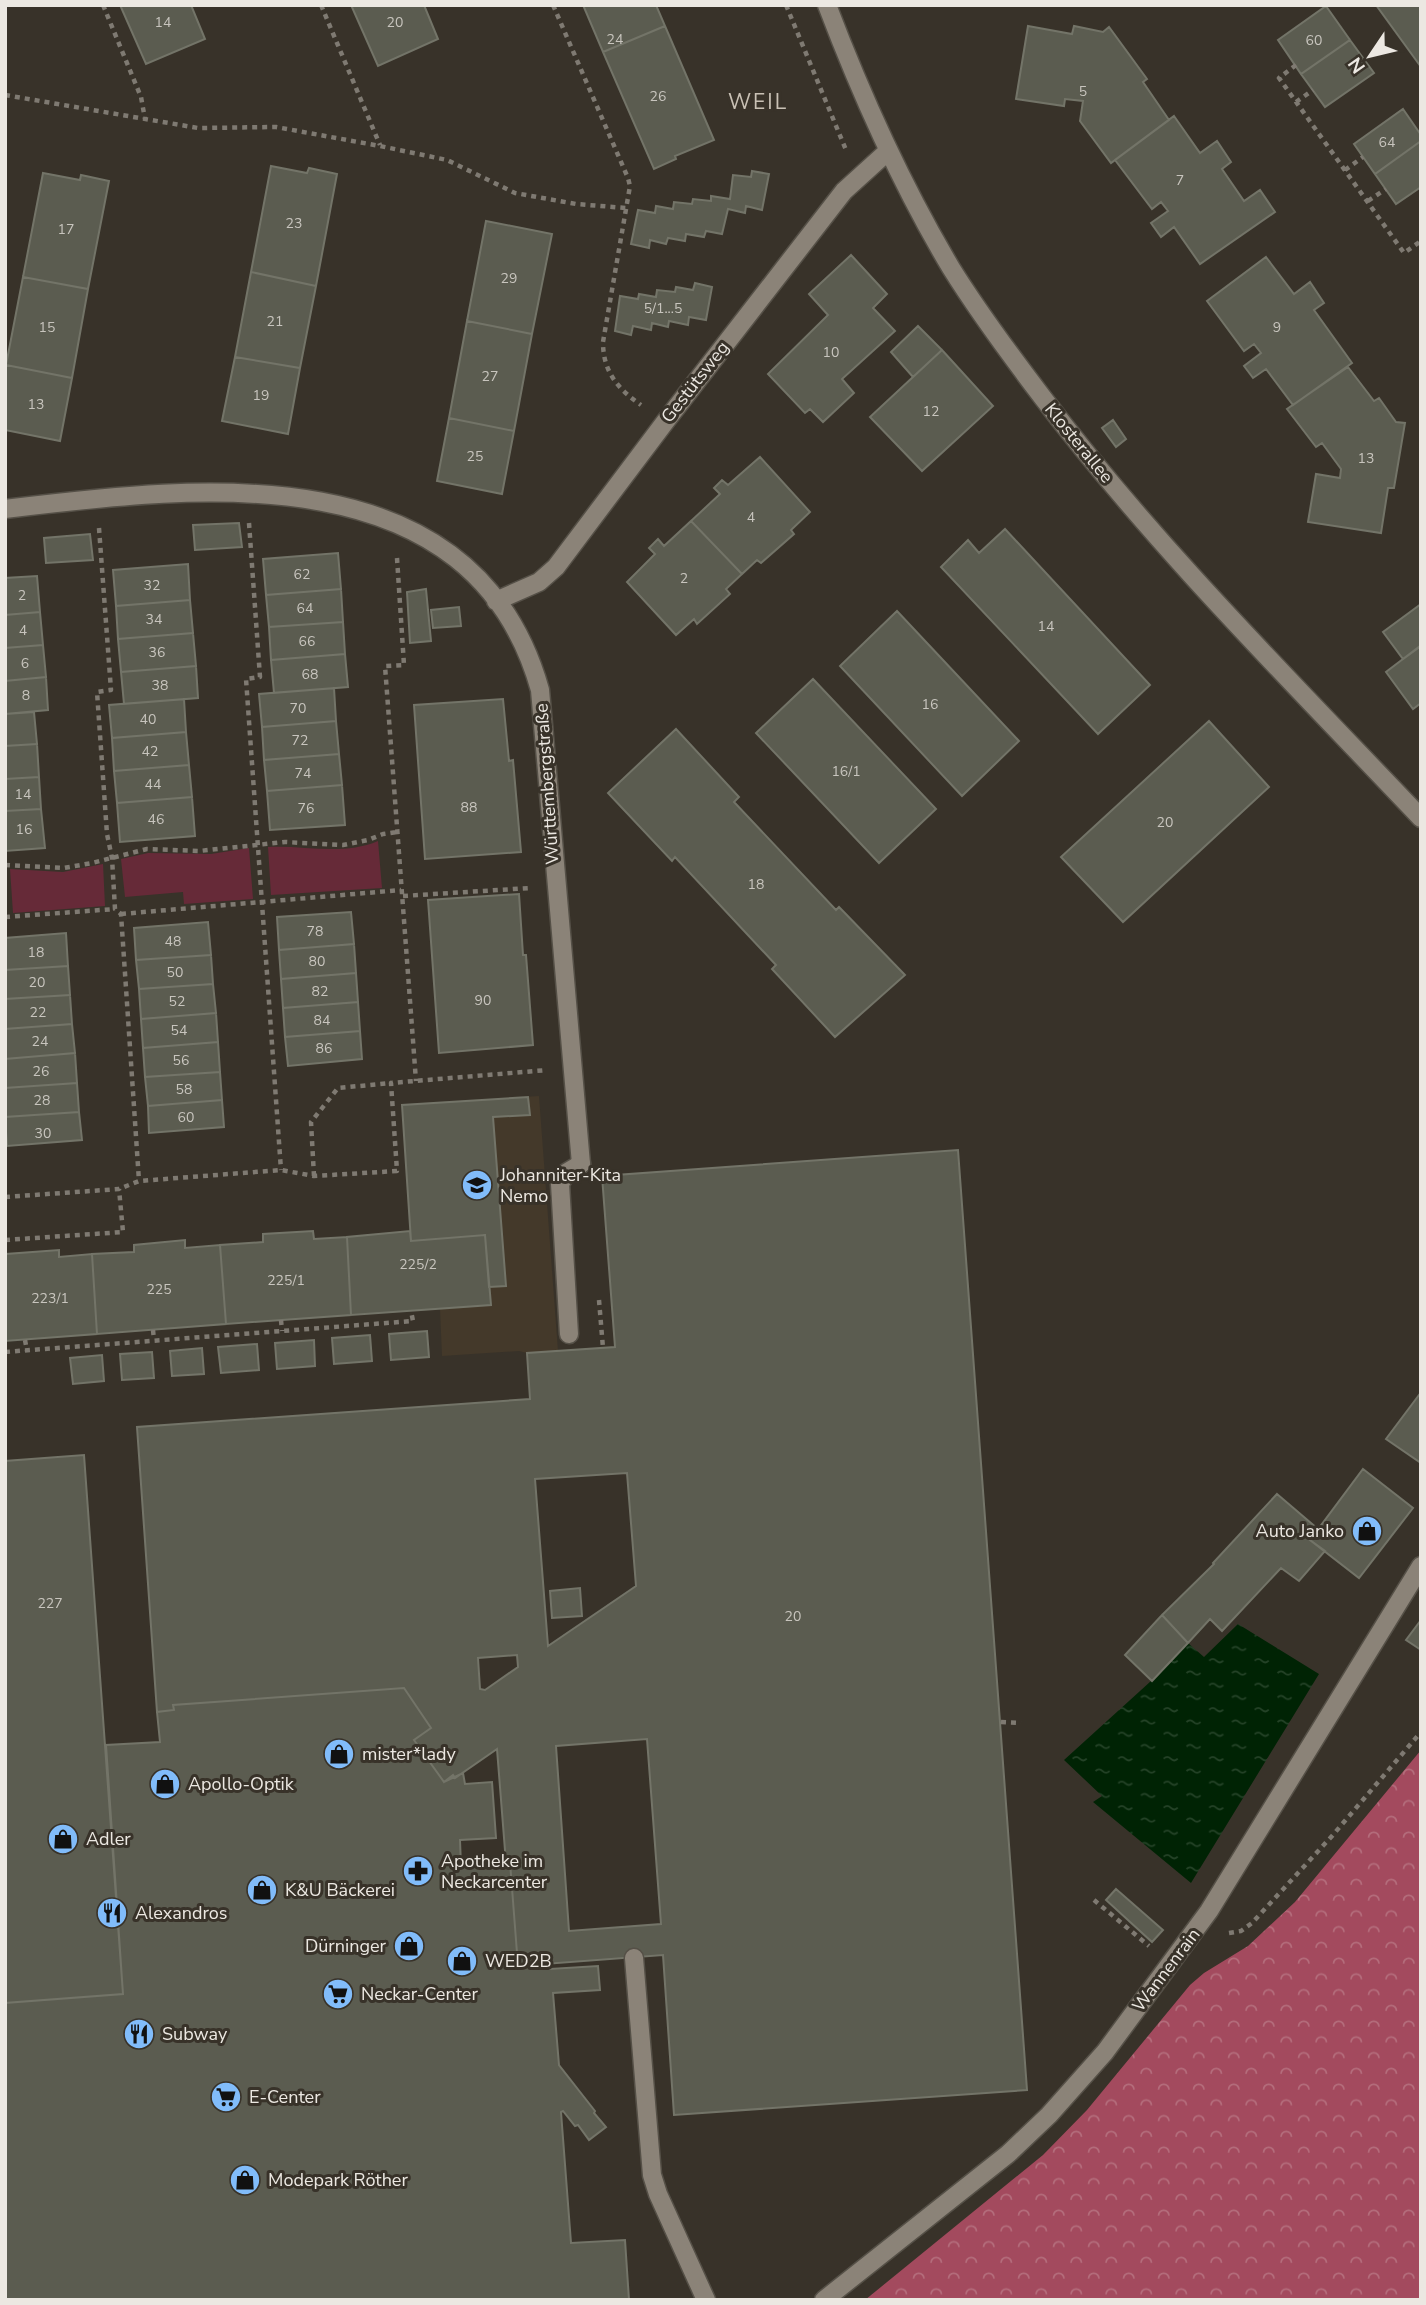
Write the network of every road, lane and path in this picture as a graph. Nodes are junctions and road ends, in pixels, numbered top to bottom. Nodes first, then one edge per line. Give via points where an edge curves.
1 (103, 5) edge
2 (321, 5) edge
3 (553, 5) edge
4 (786, 5) edge
5 (827, 5) edge
6 (1296, 65) dead end
7 (1313, 90) dead end
8 (5, 95) edge
9 (1296, 102) junction
10 (145, 119) junction
11 (380, 146) junction
12 (887, 152) junction
13 (1363, 157) dead end
14 (1345, 170) junction
15 (858, 176) junction
16 (1386, 189) dead end
17 (1368, 201) junction
18 (626, 208) junction
19 (1421, 242) edge
20 (665, 422) junction
21 (247, 493) junction
22 (97, 498) junction
23 (5, 509) edge
24 (395, 523) junction
25 (496, 601) junction
26 (1421, 818) edge
27 (397, 832) junction
28 (258, 844) junction
29 (112, 858) junction
30 (5, 865) edge
31 (555, 886) junction
32 (401, 890) junction
33 (402, 897) junction
34 (263, 903) junction
35 (115, 909) junction
36 (121, 914) junction
37 (5, 917) edge
38 (572, 1067) junction
39 (416, 1081) junction
40 (391, 1083) junction
41 (281, 1170) junction
42 (314, 1177) junction
43 (139, 1181) junction
44 (119, 1189) junction
45 (5, 1197) edge
46 (5, 1240) edge
47 (411, 1311) dead end
48 (281, 1320) dead end
49 (153, 1330) dead end
50 (282, 1331) junction
51 (569, 1334) dead end
52 (25, 1340) dead end
53 (153, 1340) junction
54 (27, 1350) junction
55 (5, 1352) edge
56 (1421, 1566) edge
57 (1001, 1722) dead end
58 (1021, 1723) dead end
59 (1421, 1732) edge
60 (1094, 1900) dead end
61 (1190, 1939) junction
62 (634, 1958) dead end
63 (1171, 1965) junction
64 (706, 2300) edge
65 (824, 2300) edge

1 - 10 path via 141,97
2 - 11 path
3 - 18 path via 628,178
4 - 15 path
5 - 12 street, Klosterallee
6 - 9 path via 1279,78
7 - 9 path
8 - 10 path
9 - 14 path
10 - 11 path via 198,128 276,127
11 - 18 path via 447,160 516,193
12 - 15 street, Gestütsweg
12 - 26 street, Klosterallee via 978,310 1076,441 1176,559
13 - 14 path
14 - 17 path
15 - 20 street, Gestütsweg
16 - 17 path
17 - 19 path via 1404,253
18 - 20 path via 603,353 616,386
20 - 25 street, Gestütsweg via 556,567 539,582
21 - 22 street, Württembergstraße via 190,491
21 - 24 street, Württembergstraße via 343,506
21 - 28 path via 260,677 246,679
22 - 23 street, Württembergstraße
22 - 29 path via 111,690 97,692
24 - 25 street, Württembergstraße via 455,556
24 - 27 path via 404,665 385,666
25 - 31 street, Württembergstraße via 526,649 540,690
27 - 28 path via 342,845
27 - 32 path
28 - 29 path via 199,851 147,849
28 - 34 path
29 - 30 path via 64,868
29 - 35 path
31 - 33 path
31 - 38 street, Württembergstraße
32 - 33 path
32 - 34 path
33 - 39 path
34 - 36 path
34 - 41 path
35 - 36 path
35 - 37 path
36 - 43 path
38 - 39 path
38 - 51 street, Württembergstraße via 581,1164 566,1173 560,1184
39 - 40 path
40 - 42 path via 338,1088 311,1122
40 - 42 path via 397,1171
41 - 42 path
41 - 43 path
43 - 44 path
44 - 45 path
44 - 46 path via 123,1232
47 - 50 path via 413,1321
48 - 50 path
49 - 53 path
50 - 53 path
52 - 54 path
53 - 54 path
54 - 55 path
56 - 61 street, Wannenrain
57 - 58 path
59 - 61 path via 1252,1923 1241,1931
60 - 63 path
61 - 63 street, Wannenrain
62 - 64 street via 652,2175
63 - 65 street, Wannenrain via 1105,2052 1030,2134

